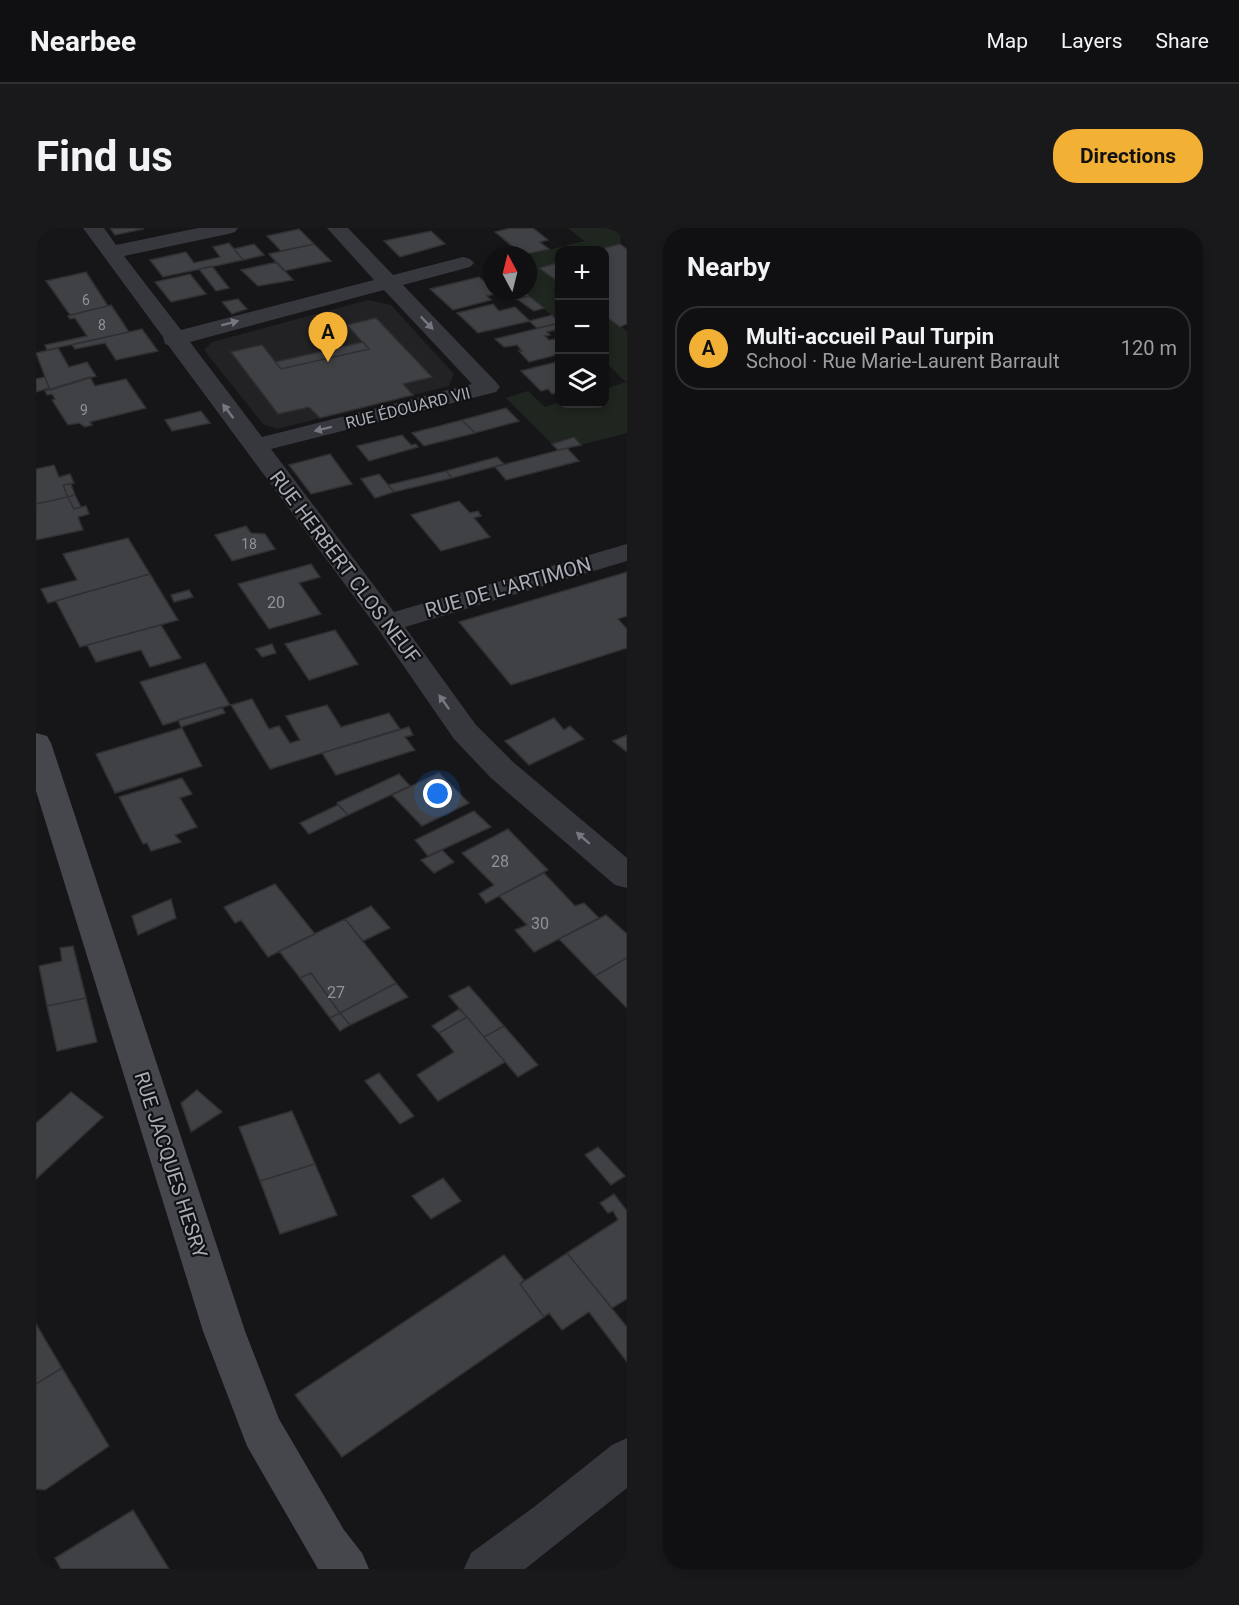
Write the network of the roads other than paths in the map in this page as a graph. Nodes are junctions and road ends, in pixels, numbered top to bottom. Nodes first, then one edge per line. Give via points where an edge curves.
1 (93, 228) edge
2 (228, 228) edge
3 (337, 228) edge
4 (111, 252) junction
5 (462, 263) dead end
6 (386, 281) junction
7 (173, 339) junction
8 (255, 446) junction
9 (627, 552) edge
10 (388, 623) junction
11 (36, 742) edge
12 (627, 876) edge
13 (627, 1460) edge
14 (346, 1569) edge
15 (487, 1569) edge

1 - 4 street, RUE HERBERT CLOS NEUF
2 - 4 street
3 - 6 street, RUE ÉDOUARD VII
4 - 7 street, RUE HERBERT CLOS NEUF
5 - 6 street
7 -> 6 street
6 -> 8 street, RUE ÉDOUARD VII via 488,387
8 -> 7 street, RUE HERBERT CLOS NEUF
8 - 10 street, RUE HERBERT CLOS NEUF
9 - 10 street, RUE DE L'ARTIMON
12 -> 10 street, RUE HERBERT CLOS NEUF via 502,770 465,732
11 - 14 main road, RUE JACQUES HESRY via 224,1331 262,1431 328,1546
13 - 15 street

